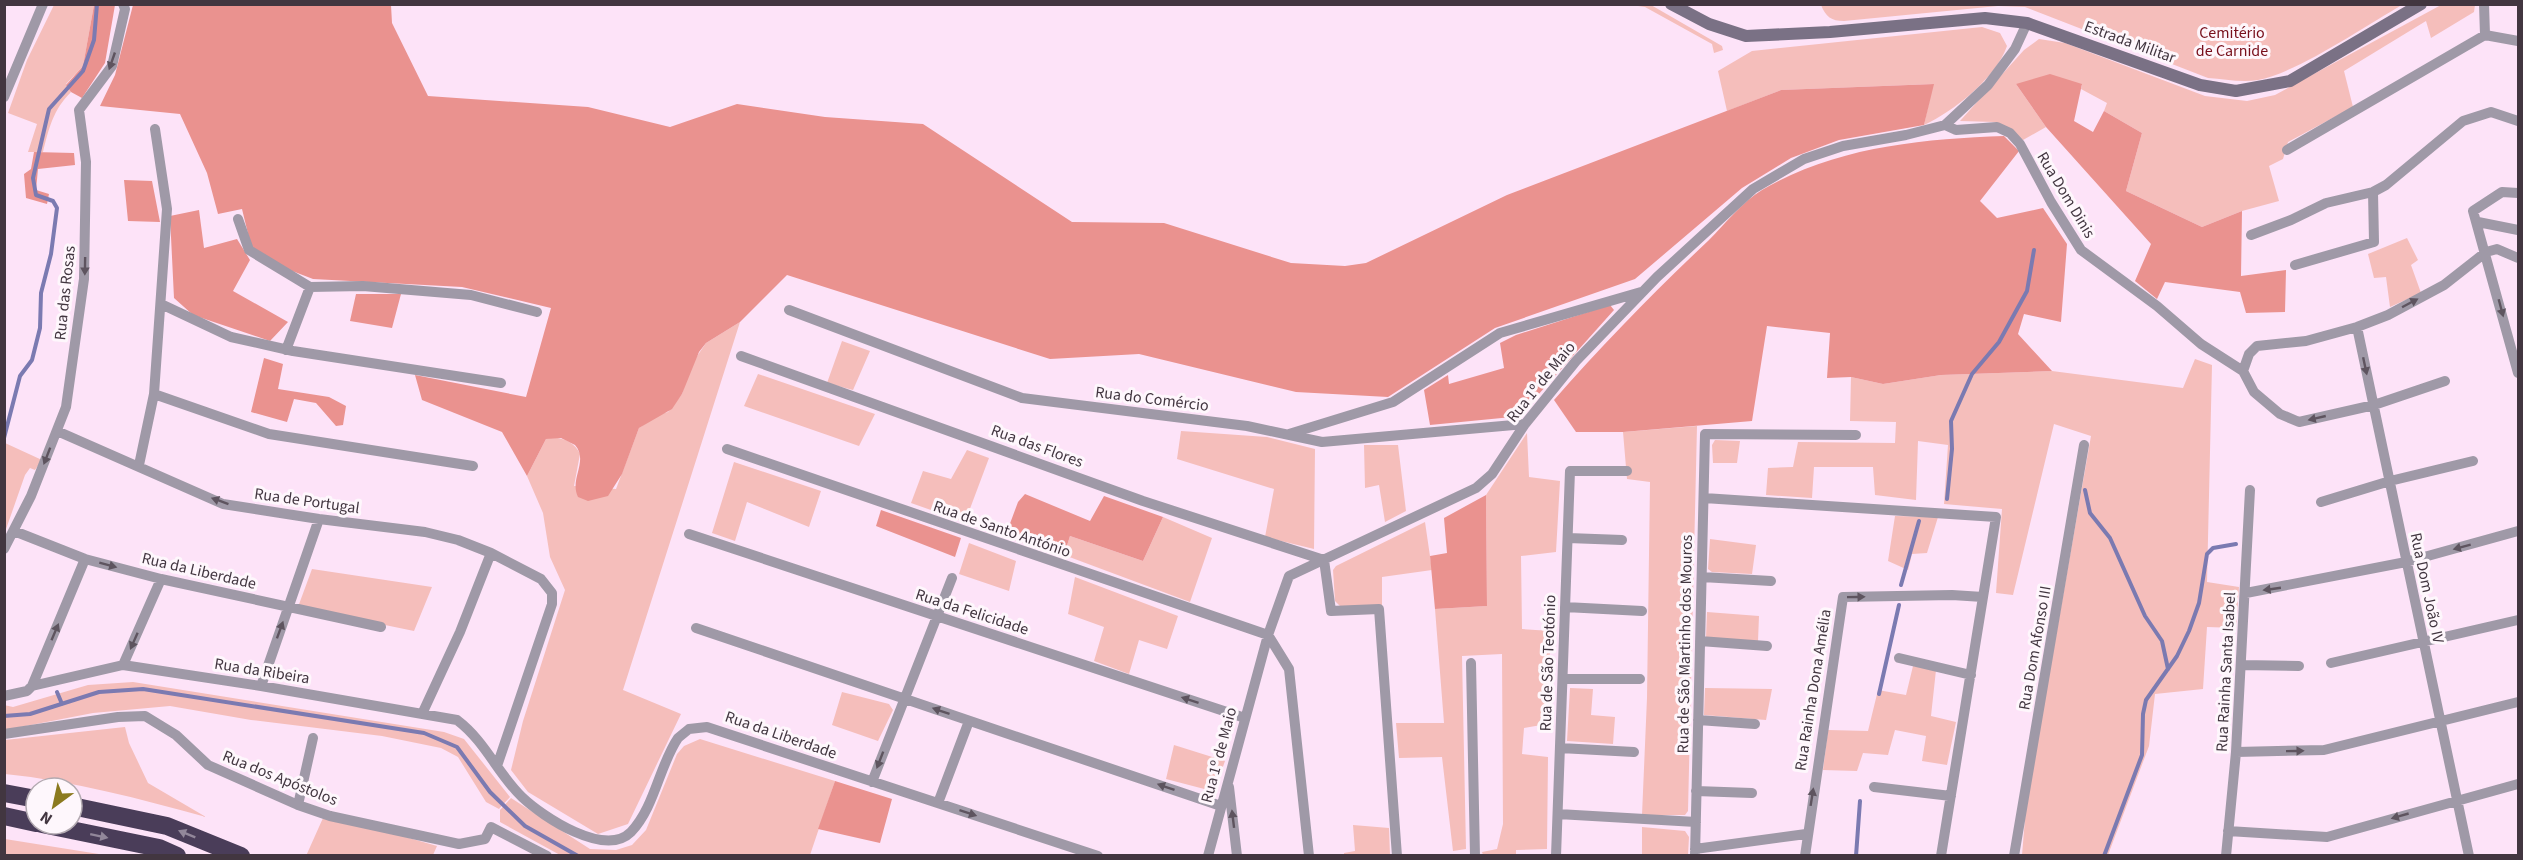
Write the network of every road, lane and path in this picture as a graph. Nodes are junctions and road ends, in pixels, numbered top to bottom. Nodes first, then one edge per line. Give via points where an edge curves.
1 (43, 4) edge
2 (123, 4) edge
3 (1671, 4) edge
4 (2421, 4) edge
5 (2484, 4) edge
6 (2027, 23) junction
7 (2485, 35) junction
8 (2518, 41) edge
9 (4, 97) edge
10 (2518, 121) edge
11 (1945, 124) junction
12 (155, 129) dead end
13 (2287, 150) dead end
14 (2373, 192) junction
15 (2518, 193) edge
16 (238, 219) dead end
17 (2478, 222) junction
18 (2518, 230) edge
19 (2251, 234) dead end
20 (2486, 252) junction
21 (2518, 258) edge
22 (2295, 265) dead end
23 (310, 287) junction
24 (1642, 292) junction
25 (161, 304) junction
26 (789, 310) dead end
27 (537, 312) dead end
28 (2357, 327) junction
29 (286, 350) junction
30 (741, 356) dead end
31 (2243, 371) junction
32 (2518, 374) edge
33 (2445, 381) dead end
34 (501, 383) dead end
35 (154, 394) junction
36 (2374, 405) junction
37 (1525, 424) junction
38 (57, 431) junction
39 (1288, 434) junction
40 (1856, 435) dead end
41 (2084, 445) dead end
42 (727, 449) dead end
43 (2473, 461) dead end
44 (139, 465) junction
45 (473, 466) dead end
46 (1627, 471) dead end
47 (2390, 481) junction
48 (2250, 490) dead end
49 (1704, 498) junction
50 (2321, 502) dead end
51 (319, 519) junction
52 (14, 531) junction
53 (2518, 531) edge
54 (689, 534) dead end
55 (1568, 538) junction
56 (1622, 540) dead end
57 (4, 549) edge
58 (491, 553) junction
59 (85, 559) junction
60 (1324, 560) junction
61 (2406, 562) junction
62 (1702, 577) junction
63 (952, 578) dead end
64 (161, 579) junction
65 (1771, 581) dead end
66 (2246, 592) junction
67 (1983, 597) junction
68 (289, 607) junction
69 (1565, 607) junction
70 (1642, 611) dead end
71 (937, 616) junction
72 (2518, 620) edge
73 (381, 627) dead end
74 (696, 628) dead end
75 (1268, 635) junction
76 (1700, 641) junction
77 (2423, 643) junction
78 (1767, 646) dead end
79 (1899, 658) dead end
80 (1471, 663) dead end
81 (2331, 663) dead end
82 (123, 665) junction
83 (2241, 665) junction
84 (2299, 666) dead end
85 (1971, 675) junction
86 (1563, 679) junction
87 (1640, 679) dead end
88 (32, 686) junction
89 (261, 686) junction
90 (4, 696) edge
91 (904, 699) junction
92 (2518, 702) edge
93 (422, 714) junction
94 (1245, 718) junction
95 (1698, 720) junction
96 (969, 721) junction
97 (2440, 723) junction
98 (1755, 724) dead end
99 (4, 734) edge
100 (313, 738) dead end
101 (1560, 748) junction
102 (1634, 752) dead end
103 (2236, 752) junction
104 (497, 766) junction
105 (872, 782) junction
106 (1228, 782) junction
107 (2518, 784) edge
108 (1874, 788) dead end
109 (1696, 791) junction
110 (4, 793) edge
111 (1752, 793) dead end
112 (1951, 796) junction
113 (24, 797) edge
114 (2456, 800) junction
115 (938, 803) junction
116 (298, 805) junction
117 (1221, 806) junction
118 (84, 809) edge
119 (1558, 814) junction
120 (4, 816) edge
121 (24, 820) edge
122 (1696, 822) junction
123 (2228, 831) junction
124 (84, 833) edge
125 (1806, 834) junction
126 (1695, 852) edge
127 (177, 855) edge
128 (241, 855) edge
129 (547, 855) edge
130 (1098, 855) edge
131 (1208, 855) edge
132 (1237, 855) edge
133 (1309, 855) edge
134 (1397, 855) edge
135 (1475, 855) edge
136 (1556, 855) edge
137 (1804, 855) edge
138 (1941, 855) edge
139 (2014, 855) edge
140 (2226, 855) edge
141 (2469, 855) edge

1 - 9 street
2 -> 38 street, Rua das Rosas via 112,66 79,110 86,162 84,279 66,407
3 - 6 street, Estrada Militar via 1709,24 1746,36 1985,18
4 - 6 street, Estrada Militar via 2290,81 2236,91 2200,85
5 - 7 street
6 - 11 street, Rua 1º de Maio via 2015,49 1988,85
7 - 8 street
7 - 13 street
10 - 14 street via 2491,112 2463,121
11 - 24 street, Rua 1º de Maio via 1843,146 1804,159 1753,189
11 - 31 street, Rua Dom Dinis via 1956,130 1997,126 2010,133 2081,250 2201,344
12 - 25 street via 166,209
14 - 19 street via 2326,203
14 - 22 street via 2374,242
15 - 17 street via 2502,192 2473,211
16 - 23 street via 249,250
17 - 18 street
17 - 20 street
20 - 21 street via 2497,249
28 -> 20 street via 2444,285
20 -> 32 street
23 - 27 street via 363,286 471,296
23 - 29 street
24 - 37 street, Rua 1º de Maio via 1576,361
24 - 39 street via 1500,333 1393,402
25 - 29 street via 231,337
25 - 35 street
26 - 39 street, Rua do Comércio via 1022,398
28 - 31 street via 2306,341 2257,346 2249,354
28 -> 36 street, Rua Dom João IV
29 - 34 street
30 - 60 street, Rua das Flores via 1143,501
36 -> 31 street via 2299,422 2280,414 2254,392
33 - 36 street
35 - 44 street
35 - 45 street via 269,434
36 - 47 street, Rua Dom João IV
37 - 39 street, Rua do Comércio via 1322,442
37 - 60 street, Rua 1º de Maio via 1492,474 1476,488
38 - 44 street, Rua de Portugal
38 -> 52 street, Rua das Rosas
40 - 49 street, Rua de São Martinho dos Mouros via 1705,434
41 - 139 street, Rua Dom Afonso III
42 - 75 street, Rua de Santo António
43 - 47 street
51 -> 44 street, Rua de Portugal via 223,504
46 - 55 street, Rua de São Teotónio via 1570,471
47 - 50 street
47 - 61 street, Rua Dom João IV
48 - 66 street, Rua Rainha Santa Isabel
49 - 62 street, Rua de São Martinho dos Mouros
49 - 67 street via 1996,517
51 - 58 street, Rua de Portugal via 425,532
51 - 68 street
52 - 57 street, Rua das Rosas
52 - 59 street, Rua da Liberdade
53 -> 61 street
54 - 71 street, Rua da Felicidade
55 - 56 street
55 - 69 street, Rua de São Teotónio
58 - 93 street
58 - 104 street, Rua de Portugal via 541,579 552,593 531,674
59 -> 64 street, Rua da Liberdade
88 -> 59 street
60 - 75 street, Rua 1º de Maio via 1289,576
60 - 134 street via 1331,611 1379,609
61 -> 66 street
61 - 77 street, Rua Dom João IV
62 - 65 street
62 - 76 street, Rua de São Martinho dos Mouros
63 - 71 street
64 - 68 street, Rua da Liberdade
64 -> 82 street
66 - 83 street, Rua Rainha Santa Isabel
67 - 85 street
125 -> 67 street, Rua Rainha Dona Amélia via 1843,597
68 - 73 street, Rua da Liberdade
89 -> 68 street
69 - 70 street
69 - 86 street, Rua de São Teotónio
71 - 91 street
94 -> 71 street, Rua da Felicidade
72 - 77 street
74 - 91 street
75 - 94 street, Rua 1º de Maio
75 - 133 street via 1289,669
76 - 78 street
76 - 95 street, Rua de São Martinho dos Mouros
77 - 81 street
77 - 97 street, Rua Dom João IV
79 - 85 street
80 - 135 street
82 - 88 street, Rua da Ribeira
82 - 89 street, Rua da Ribeira
83 - 84 street
83 - 103 street, Rua Rainha Santa Isabel
85 - 112 street
86 - 87 street
86 - 101 street, Rua de São Teotónio
88 - 90 street, Rua da Ribeira via 27,691
89 - 93 street, Rua da Ribeira
96 -> 91 street
91 -> 105 street
92 - 97 street
93 - 104 street, Rua da Ribeira via 457,720 475,734
94 - 106 street, Rua 1º de Maio
95 - 98 street
95 - 109 street, Rua de São Martinho dos Mouros
96 - 115 street
117 -> 96 street
103 -> 97 street via 2324,750
97 - 114 street, Rua Dom João IV
99 - 116 street, Rua dos Apóstolos via 145,716 176,735 208,765
100 - 116 street
101 - 102 street
101 - 119 street, Rua de São Teotónio
103 - 123 street, Rua Rainha Santa Isabel
104 - 105 street, Rua da Liberdade via 528,802 588,838 602,841 617,841 634,828 674,744 695,727 713,728
105 - 115 street, Rua da Liberdade
106 - 117 street, Rua 1º de Maio
132 -> 106 street
107 - 114 street
108 - 112 street
109 - 111 street
109 - 122 street, Rua de São Martinho dos Mouros
110 - 113 highway
112 - 138 street
114 -> 123 street via 2327,837
114 - 141 street, Rua Dom João IV
115 -> 130 street, Rua da Liberdade
116 - 129 street, Rua dos Apóstolos via 330,816 459,844 485,839 491,827
117 - 131 street, Rua 1º de Maio
128 -> 118 highway via 167,826
119 - 122 street
119 - 136 street, Rua de São Teotónio
120 - 121 highway
122 - 126 street, Rua de São Martinho dos Mouros
123 - 140 street, Rua Rainha Santa Isabel
124 -> 127 highway
125 - 126 street
125 - 137 street, Rua Rainha Dona Amélia

